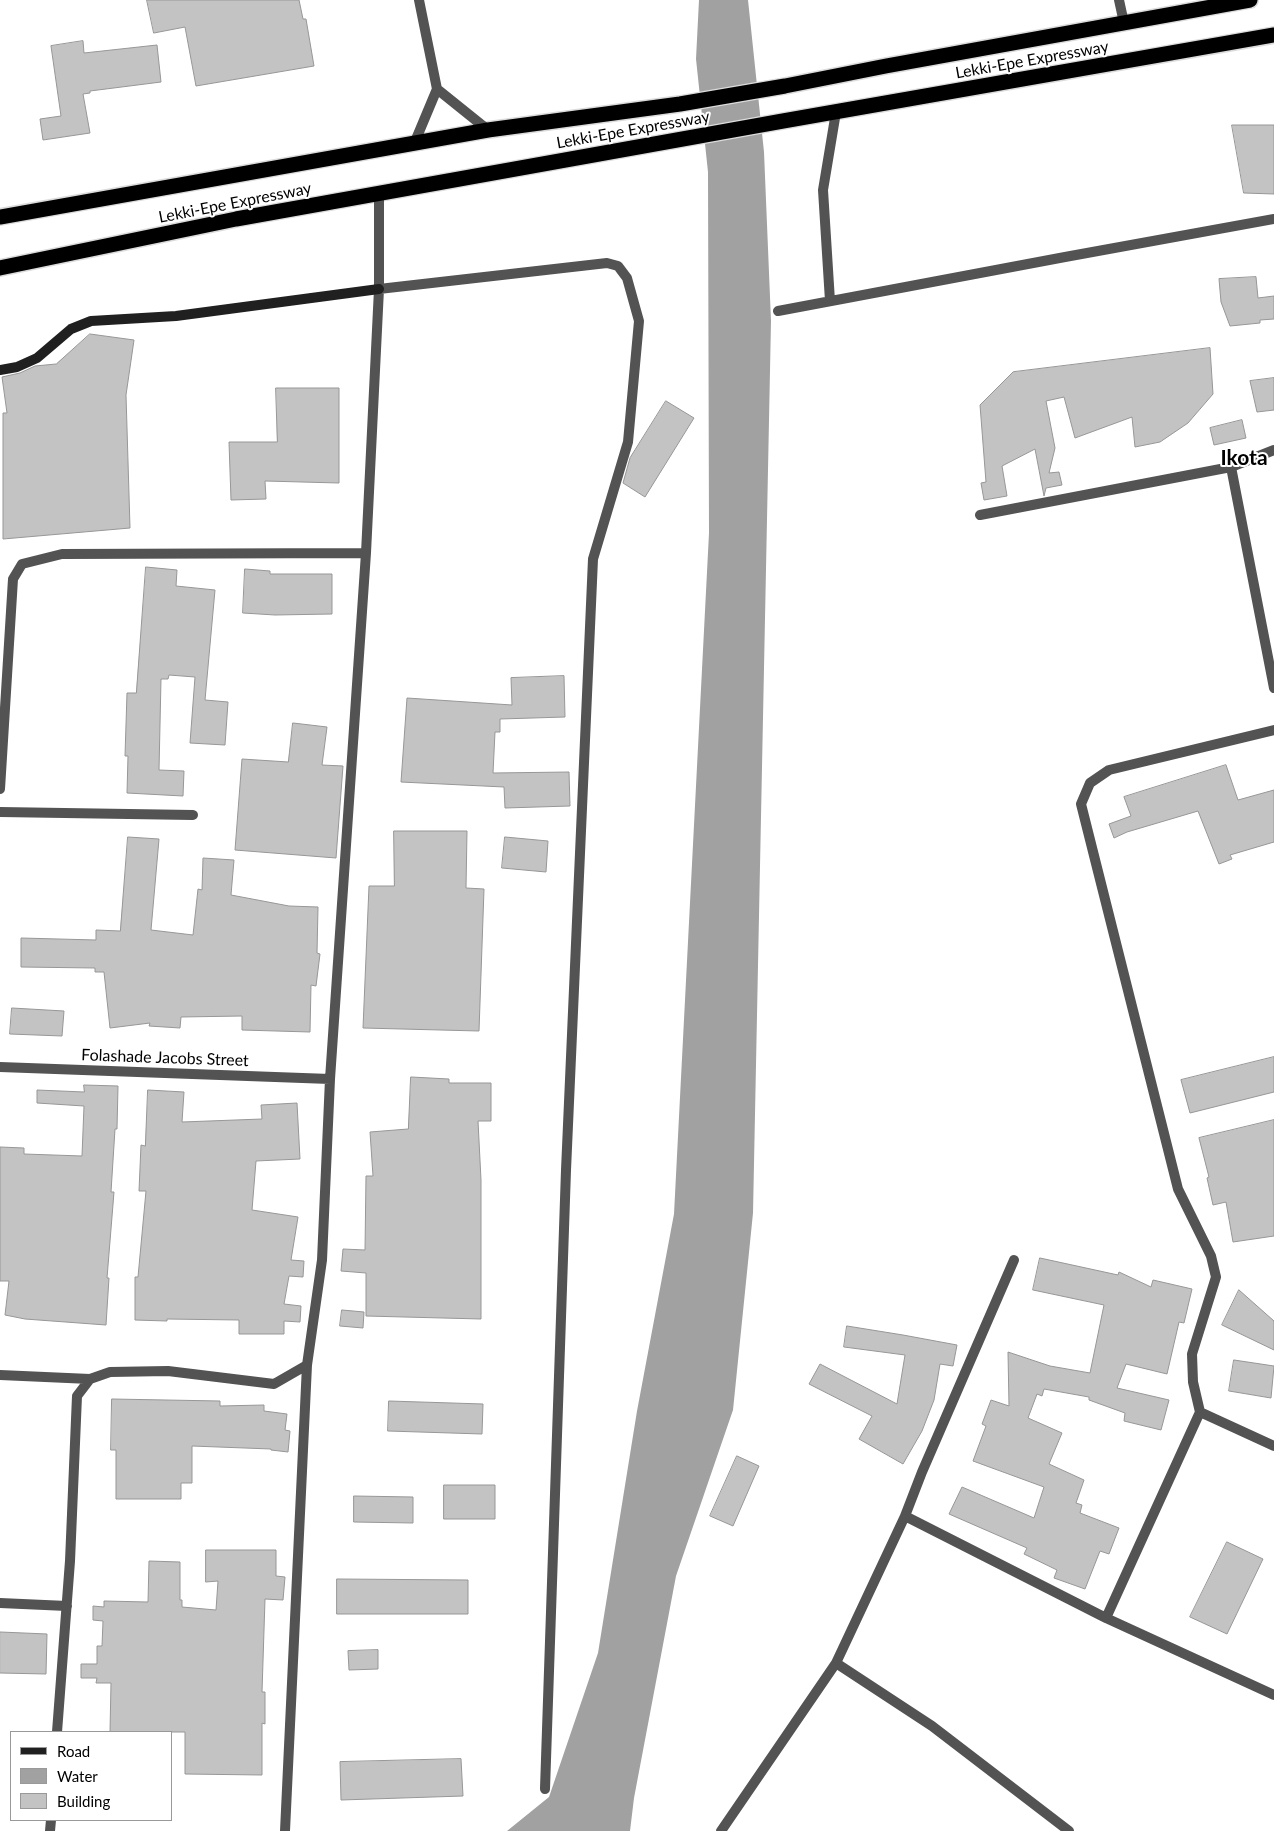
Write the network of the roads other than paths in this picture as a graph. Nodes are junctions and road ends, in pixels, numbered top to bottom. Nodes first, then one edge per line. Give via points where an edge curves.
1 (419, 0) edge
2 (1119, 0) edge
3 (1250, 0) edge
4 (1124, 23) junction
5 (1274, 35) edge
6 (437, 89) junction
7 (836, 112) junction
8 (488, 130) junction
9 (414, 144) junction
10 (379, 195) junction
11 (0, 217) edge
12 (1274, 219) edge
13 (0, 268) edge
14 (379, 289) junction
15 (830, 301) junction
16 (778, 311) dead end
17 (0, 370) edge
18 (1274, 450) edge
19 (1230, 467) junction
20 (980, 515) dead end
21 (366, 552) junction
22 (1274, 688) edge
23 (1274, 730) edge
24 (0, 789) edge
25 (0, 812) edge
26 (192, 815) dead end
27 (0, 1067) edge
28 (330, 1079) junction
29 (1014, 1260) dead end
30 (307, 1365) junction
31 (0, 1375) edge
32 (90, 1379) junction
33 (1200, 1412) junction
34 (1274, 1446) edge
35 (904, 1516) junction
36 (0, 1603) edge
37 (67, 1606) junction
38 (1106, 1618) junction
39 (836, 1663) junction
40 (1274, 1695) edge
41 (57, 1731) edge
42 (545, 1789) dead end
43 (285, 1831) edge
44 (721, 1831) edge
45 (1070, 1831) edge

1 - 6 street
2 - 4 street
3 - 4 highway, Lekki-Epe Expressway
4 - 8 highway, Lekki-Epe Expressway via 680,104
5 - 7 highway, Lekki-Epe Expressway
6 - 8 street
6 - 9 street
7 - 10 highway, Lekki-Epe Expressway
7 - 15 street via 823,190
8 - 9 highway, Lekki-Epe Expressway
9 - 11 highway, Lekki-Epe Expressway
10 - 13 highway, Lekki-Epe Expressway
10 - 14 street
12 - 15 street
14 - 17 street via 176,316 91,321 71,329 37,358
14 - 21 street
14 - 42 street via 607,263 618,266 627,278 639,321 628,442 593,559 566,1170
15 - 16 street
18 - 19 street
19 - 20 street
19 - 22 street
21 - 24 street via 62,554 22,564 13,579
21 - 28 street
23 - 33 street via 1109,770 1090,783 1081,804 1178,1189 1212,1256 1216,1278 1192,1354 1193,1382
25 - 26 street
27 - 28 street, Folashade Jacobs Street
28 - 30 street via 322,1260
29 - 35 street
30 - 32 street via 274,1384 168,1371 110,1372
30 - 43 street
31 - 32 street
32 - 37 street via 77,1396
33 - 34 street
33 - 38 street
35 - 38 street
35 - 39 street
36 - 37 street
37 - 41 street
38 - 40 street
39 - 44 street
39 - 45 street via 932,1726

